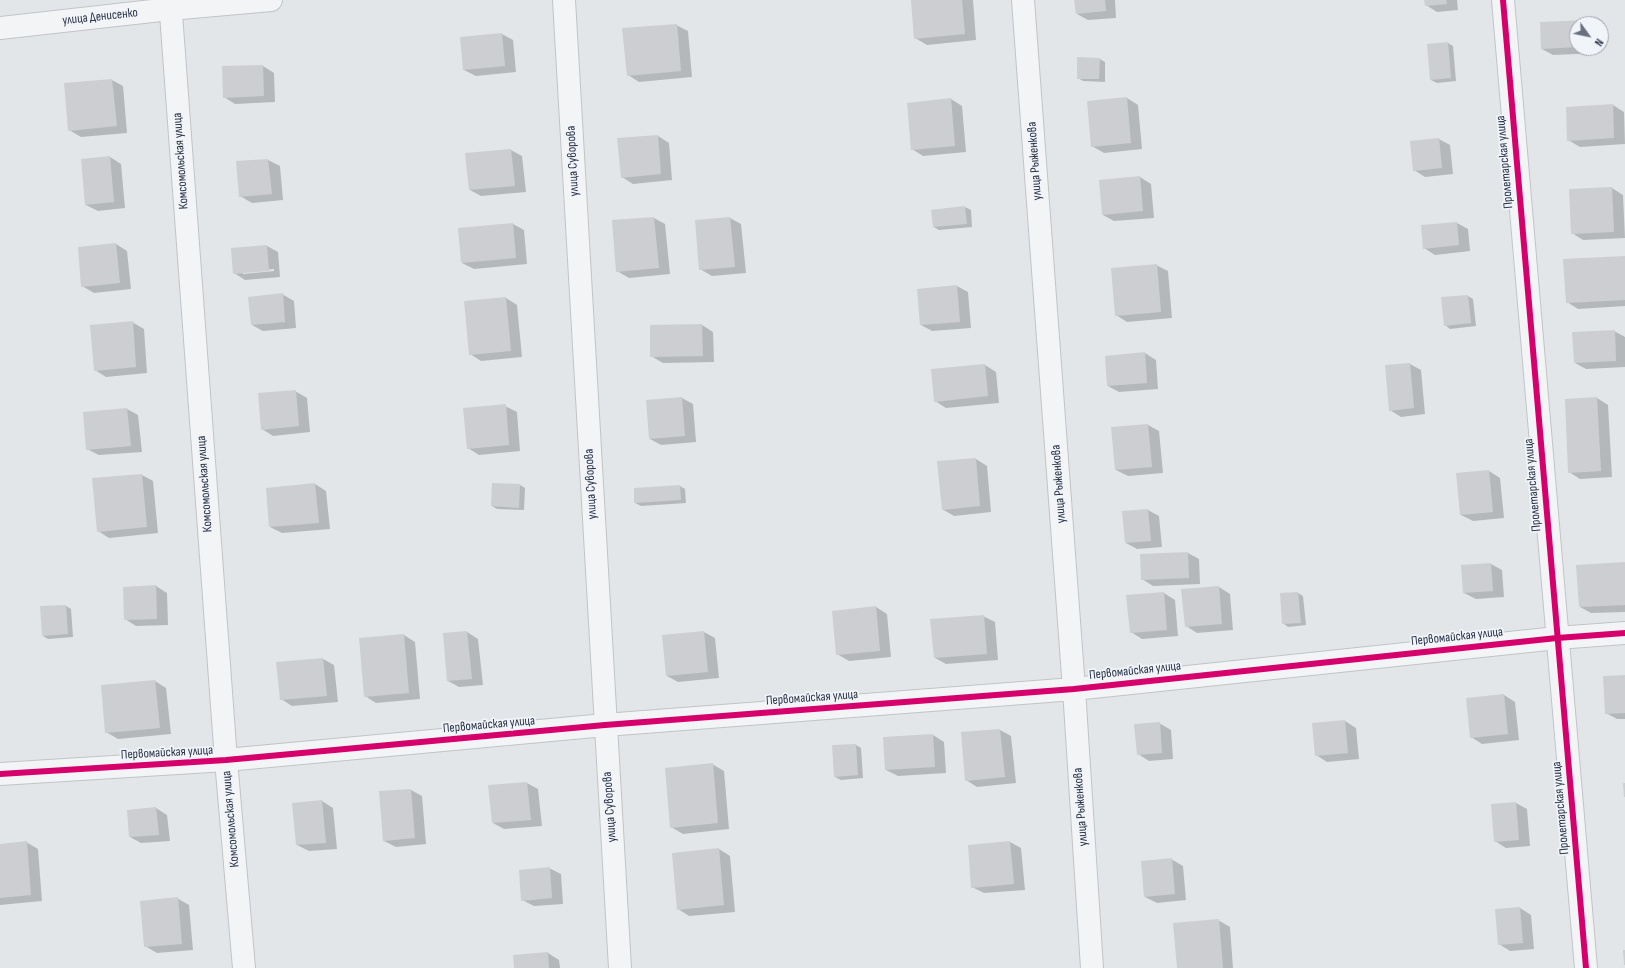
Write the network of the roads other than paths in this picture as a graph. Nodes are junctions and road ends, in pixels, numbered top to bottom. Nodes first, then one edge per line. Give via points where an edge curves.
1 (271, 0) edge
2 (564, 0) edge
3 (1023, 0) edge
4 (1503, 0) edge
5 (170, 4) edge
6 (0, 28) edge
7 (1625, 633) edge
8 (1557, 638) junction
9 (1074, 689) junction
10 (605, 725) junction
11 (226, 760) junction
12 (0, 774) edge
13 (244, 968) edge
14 (620, 968) edge
15 (1092, 968) edge
16 (1586, 968) edge

1 - 5 street, улица Денисенко
2 - 10 street, улица Суворова
3 - 9 street, улица Рыженкова
4 - 8 street, Пролетарская улица
5 - 6 street, улица Денисенко
5 - 11 street, Комсомольская улица
7 - 8 street, Первомайская улица
8 - 9 street, Первомайская улица
8 - 16 street, Пролетарская улица
9 - 10 street, Первомайская улица
9 - 15 street, улица Рыженкова
10 - 11 street, Первомайская улица
10 - 14 street, улица Суворова
11 - 12 street, Первомайская улица
11 - 13 street, Комсомольская улица

